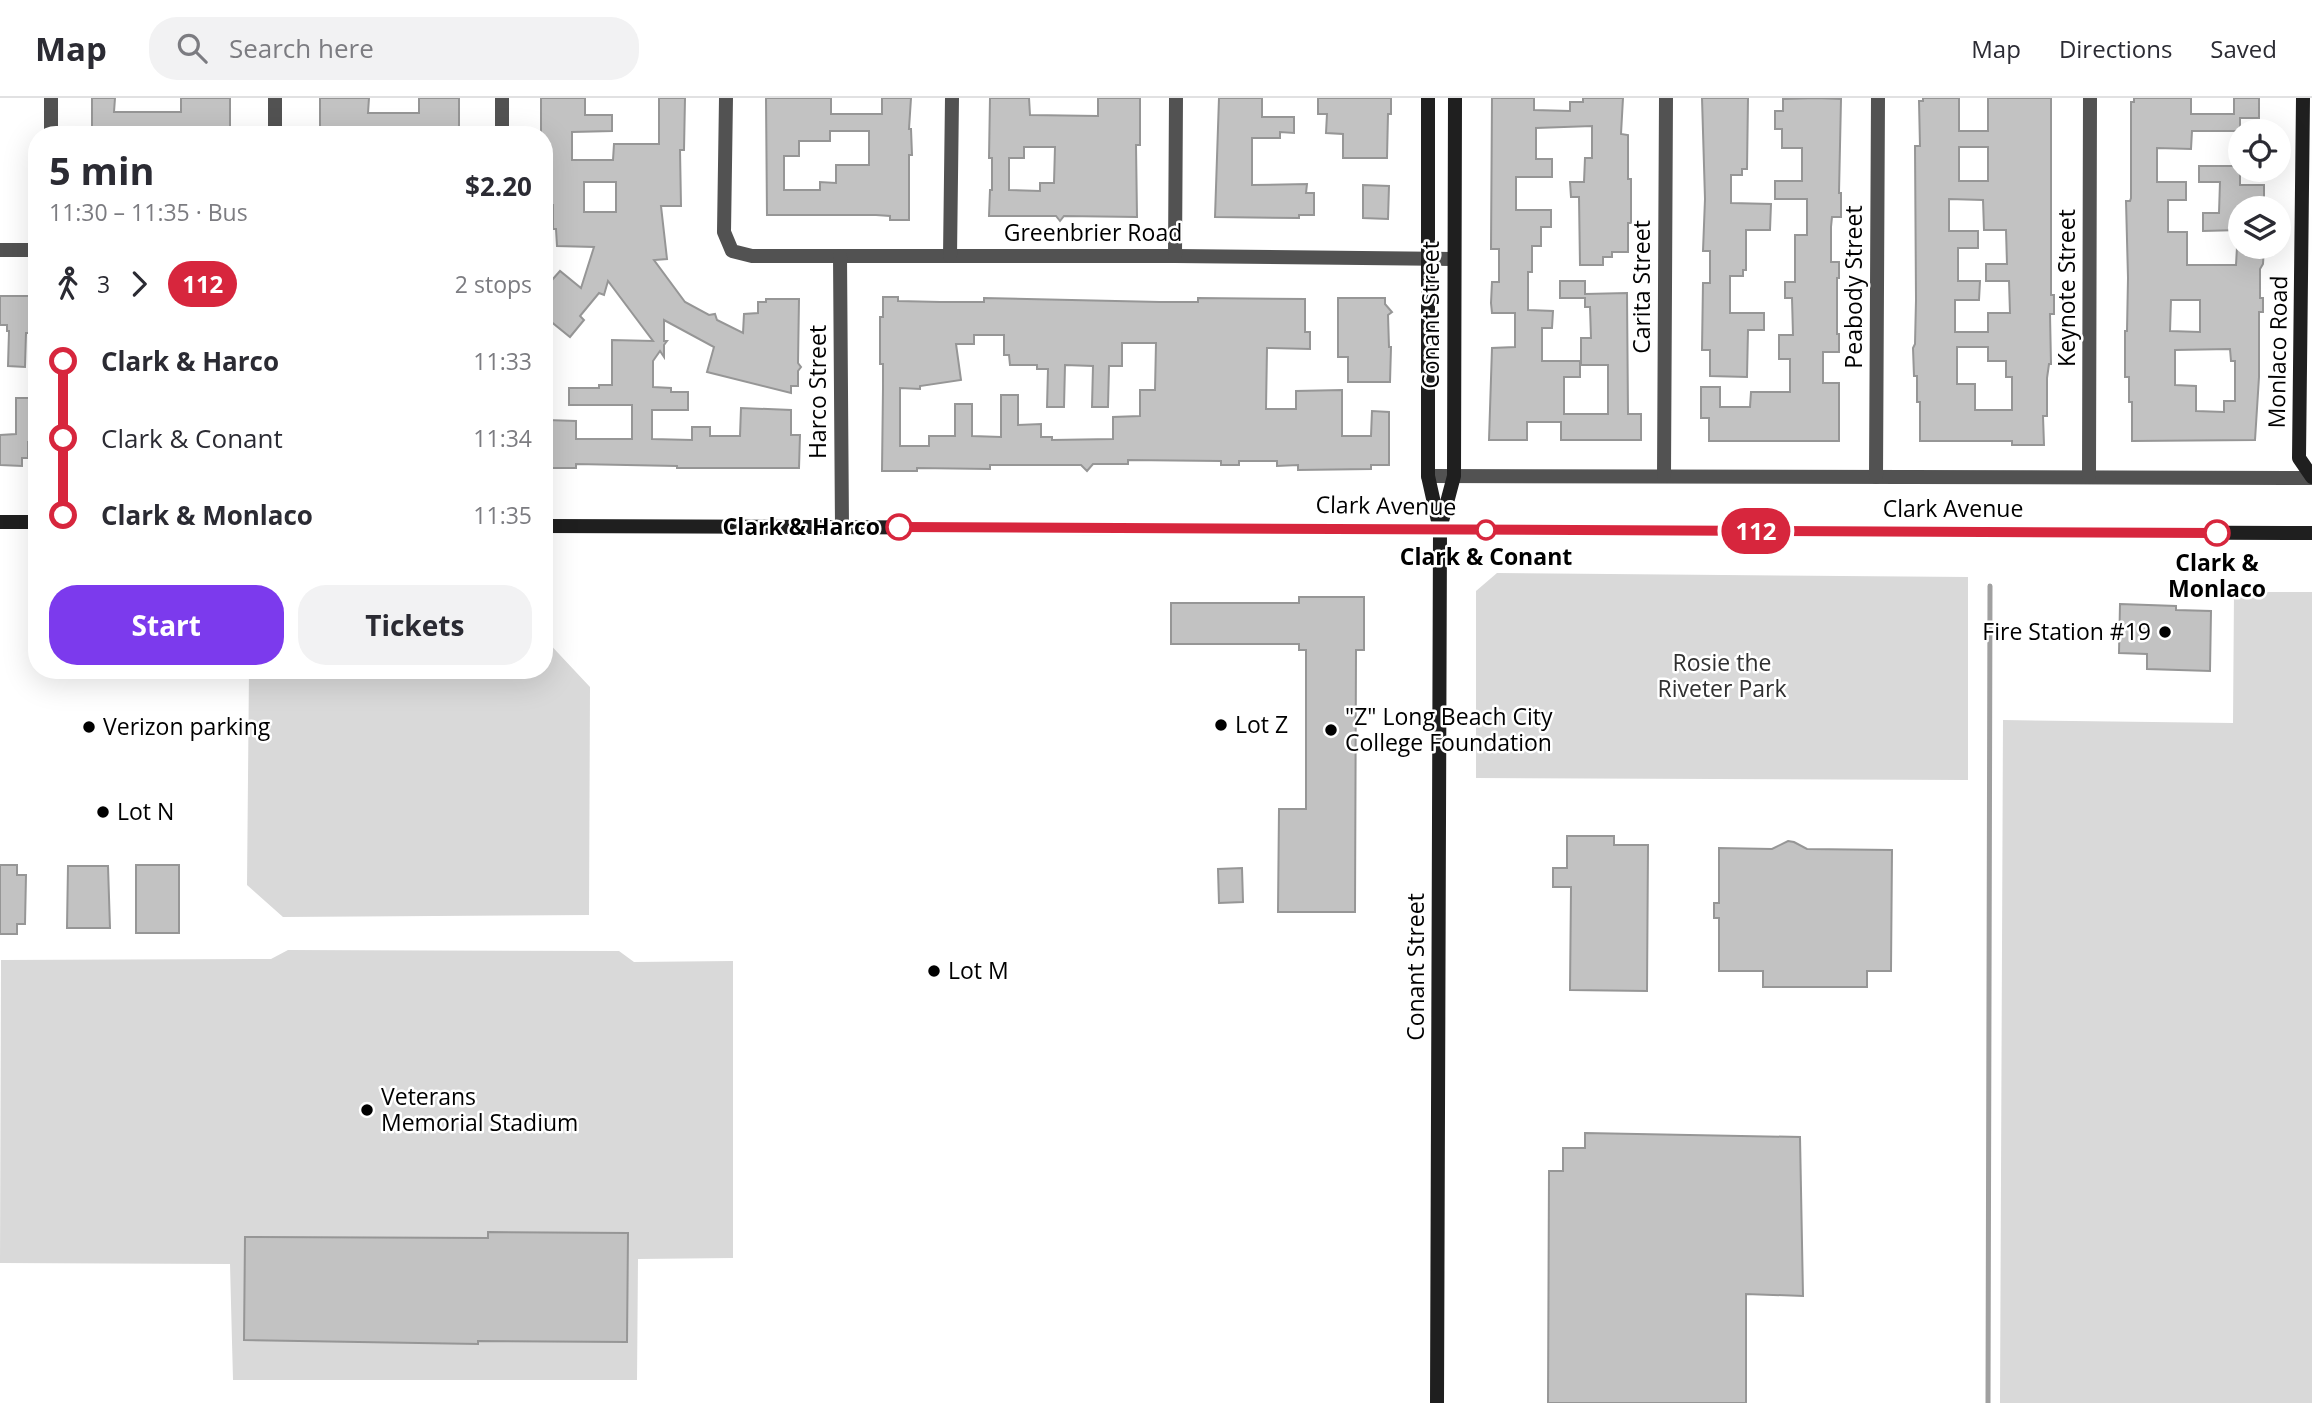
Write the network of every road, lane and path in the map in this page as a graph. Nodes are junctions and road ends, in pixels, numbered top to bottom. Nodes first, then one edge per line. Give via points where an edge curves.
1 (51, 98) edge
2 (275, 98) edge
3 (502, 98) edge
4 (726, 98) edge
5 (952, 98) edge
6 (1176, 98) edge
7 (1428, 98) edge
8 (1455, 98) edge
9 (1666, 98) edge
10 (1878, 98) edge
11 (2090, 98) edge
12 (2303, 98) edge
13 (51, 126) edge
14 (275, 126) edge
15 (502, 126) edge
16 (0, 250) edge
17 (28, 250) edge
18 (840, 256) junction
19 (950, 256) junction
20 (1175, 256) junction
21 (1427, 259) junction
22 (1454, 259) junction
23 (2307, 270) edge
24 (1428, 476) junction
25 (1454, 476) junction
26 (1664, 476) junction
27 (1876, 477) junction
28 (2089, 477) junction
29 (2312, 478) edge
30 (0, 522) edge
31 (28, 522) edge
32 (2312, 524) edge
33 (553, 526) edge
34 (842, 527) junction
35 (1440, 530) junction
36 (2312, 533) edge
37 (1437, 1403) edge

1 - 13 street
2 - 14 street
3 - 15 street
4 - 18 street, Greenbrier Road via 724,232 732,251 752,257
5 - 19 street
6 - 20 street
7 - 21 street, Conant Street
8 - 22 street, Conant Street
9 - 26 street, Carita Street
10 - 27 street, Peabody Street
11 - 28 street, Keynote Street
12 - 23 street, Monlaco Road
16 - 17 street
18 - 19 street, Greenbrier Road
18 - 34 street, Harco Street
19 - 20 street, Greenbrier Road
20 - 21 street, Greenbrier Road
21 - 22 street, Greenbrier Road
21 - 24 street, Conant Street
22 - 25 street, Conant Street
23 - 29 street, Monlaco Road via 2299,458
24 - 25 street, Clark Avenue
24 - 35 street, Conant Street
25 - 26 street, Clark Avenue
25 - 35 street, Conant Street
26 - 27 street, Clark Avenue
27 - 28 street, Clark Avenue
28 - 29 street, Clark Avenue
30 - 31 street
32 - 36 street
33 - 34 street, Clark Avenue
34 - 35 street, Clark Avenue
35 - 36 street, Clark Avenue
35 - 37 street, Conant Street

